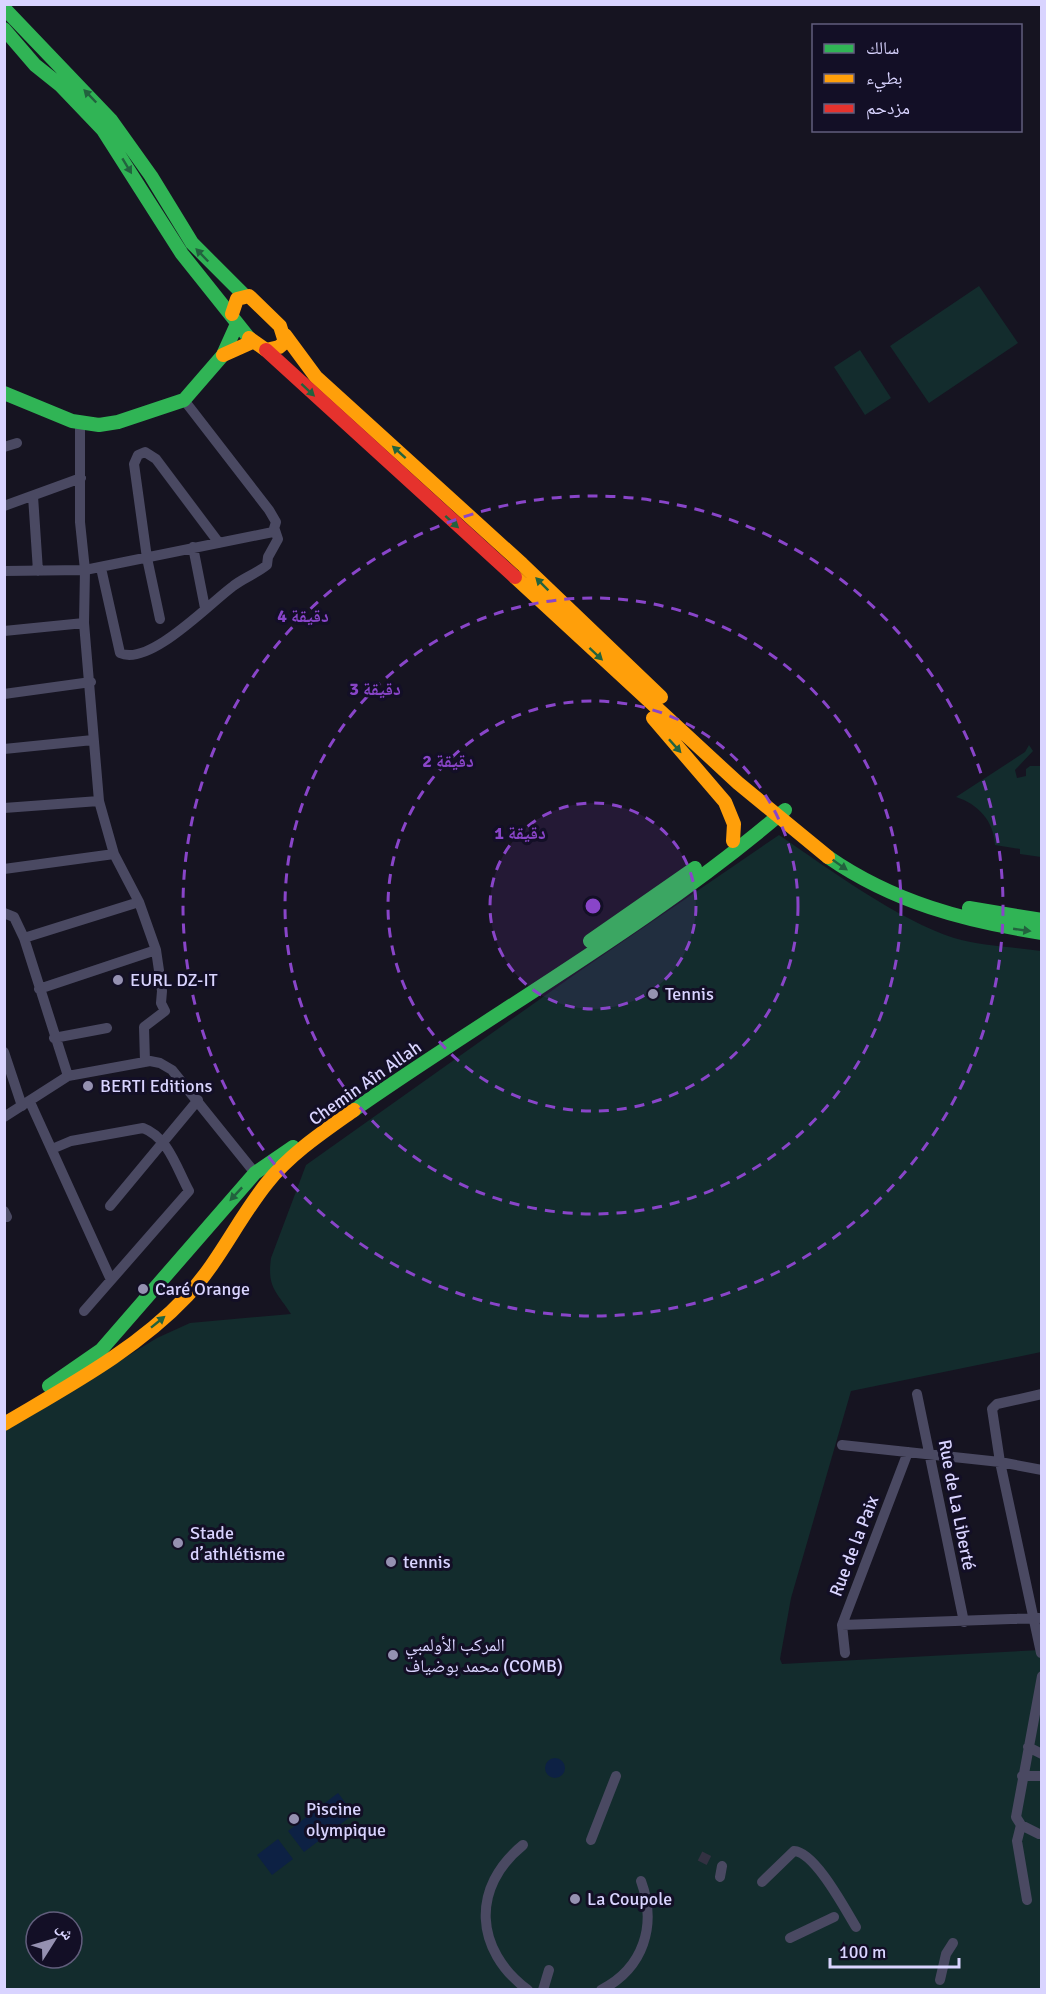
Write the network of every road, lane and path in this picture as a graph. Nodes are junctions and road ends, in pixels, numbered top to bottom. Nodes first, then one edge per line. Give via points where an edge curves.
1 (4, 8) edge
2 (4, 29) edge
3 (244, 295) junction
4 (234, 319) junction
5 (285, 336) junction
6 (252, 342) junction
7 (266, 350) junction
8 (223, 355) junction
9 (4, 393) edge
10 (184, 400) junction
11 (80, 422) junction
12 (17, 443) dead end
13 (4, 447) edge
14 (81, 478) junction
15 (33, 496) junction
16 (4, 507) edge
17 (275, 530) junction
18 (219, 543) junction
19 (193, 547) junction
20 (147, 558) junction
21 (101, 568) junction
22 (85, 570) junction
23 (4, 571) edge
24 (38, 572) junction
25 (205, 608) junction
26 (160, 619) dead end
27 (84, 623) junction
28 (4, 631) edge
29 (91, 682) junction
30 (627, 683) junction
31 (4, 694) edge
32 (93, 740) junction
33 (4, 749) edge
34 (99, 801) junction
35 (4, 808) edge
36 (776, 810) junction
37 (733, 841) junction
38 (114, 854) junction
39 (4, 869) edge
40 (139, 902) junction
41 (4, 913) edge
42 (1041, 920) edge
43 (1041, 933) edge
44 (24, 938) junction
45 (156, 950) junction
46 (39, 989) junction
47 (107, 1028) dead end
48 (54, 1038) junction
49 (4, 1053) edge
50 (145, 1062) junction
51 (68, 1076) junction
52 (198, 1100) junction
53 (26, 1104) junction
54 (4, 1117) edge
55 (163, 1141) junction
56 (52, 1149) junction
57 (255, 1173) junction
58 (266, 1185) junction
59 (110, 1206) dead end
60 (111, 1280) junction
61 (84, 1311) dead end
62 (125, 1323) junction
63 (142, 1336) junction
64 (917, 1394) dead end
65 (1041, 1394) edge
66 (4, 1415) edge
67 (4, 1424) edge
68 (842, 1445) dead end
69 (908, 1452) junction
70 (931, 1454) junction
71 (1000, 1462) junction
72 (1041, 1470) edge
73 (1038, 1618) edge
74 (964, 1622) junction
75 (842, 1625) junction
76 (845, 1653) dead end
77 (1041, 1653) edge
78 (1041, 1676) edge
79 (1028, 1747) junction
80 (1041, 1754) edge
81 (616, 1776) dead end
82 (1022, 1776) junction
83 (1041, 1776) edge
84 (1022, 1825) junction
85 (1039, 1834) dead end
86 (591, 1840) dead end
87 (523, 1845) dead end
88 (641, 1881) dead end
89 (762, 1882) dead end
90 (1027, 1900) dead end
91 (834, 1917) dead end
92 (856, 1927) dead end
93 (790, 1938) dead end
94 (953, 1943) dead end
95 (549, 1970) dead end
96 (940, 1980) dead end
97 (528, 1989) edge
98 (543, 1989) edge
99 (601, 1989) edge

3 -> 1 main road via 192,243 111,120
2 -> 4 main road via 102,130 182,254
3 - 4 main road via 234,303
3 - 5 main road via 272,313
4 - 6 main road
4 - 8 main road
5 - 7 main road via 281,346
36 -> 5 main road via 522,564 316,377
6 - 7 main road
6 - 8 main road
7 -> 30 main road
8 - 10 main road
9 - 11 main road
10 - 11 main road via 118,422
10 - 17 street via 269,510 276,522
11 - 14 street
12 - 13 street
14 - 15 street
14 - 22 street
15 - 16 street
15 - 24 street
17 - 18 street
17 - 25 street via 278,539 267,565
18 - 19 street
18 - 20 street via 156,459 141,453 134,464
19 - 20 street
19 - 25 street
20 - 21 street
20 - 26 street
21 - 22 street
21 - 25 street via 121,654 140,653 180,633
22 - 24 street
22 - 27 street
23 - 24 street
27 - 28 street
27 - 29 street
29 - 31 street
29 - 32 street
30 - 36 main road
30 -> 37 main road via 663,732 725,802 734,824
32 - 33 street
32 - 34 street
34 - 35 street
34 - 38 street
36 - 37 main road, Chemin Aîn Allah
36 - 42 main road via 891,882 960,906
36 -> 43 main road via 845,869 899,898 956,918
36 - 58 main road, Chemin Aîn Allah via 630,926 297,1153
37 - 57 main road, Chemin Aîn Allah
38 - 39 street
38 - 40 street
40 - 44 street
40 - 45 street
41 - 44 street via 14,917
44 - 46 street
45 - 46 street
45 - 50 street via 165,1011 144,1027
46 - 48 street
47 - 48 street
48 - 51 street
49 - 53 street
50 - 51 street
50 - 52 street via 168,1067
51 - 53 street
52 - 55 street
52 - 57 street
53 - 54 street
53 - 56 street
55 - 56 street via 142,1128 70,1141
55 - 59 street
55 - 60 street via 189,1191
56 - 60 street
57 - 58 main road
57 -> 62 main road, Chemin Aîn Allah
63 -> 58 main road, Chemin Aîn Allah via 190,1294
60 - 61 street
62 - 63 main road
62 - 66 main road, Chemin Aîn Allah via 101,1350
63 - 67 main road, Chemin Aîn Allah
64 - 70 street, Rue de La Liberté
65 - 71 street via 994,1406
68 - 69 street
69 - 70 street
69 - 75 street, Rue de la Paix
70 - 71 street
70 - 74 street, Rue de La Liberté
71 - 72 street
71 - 73 street
73 - 74 street
73 - 77 street
74 - 75 street
75 - 76 street, Rue de la Paix
78 - 79 street
79 - 80 street
79 - 82 street
81 - 86 street
82 - 83 street
82 - 84 street via 1016,1816
84 - 85 street
84 - 90 street via 1017,1841
87 - 97 street via 493,1880 486,1927 497,1958
88 - 99 street via 649,1923 642,1950 625,1972
89 - 92 street via 794,1851 801,1852 834,1891
91 - 93 street
94 - 96 street
95 - 98 street

